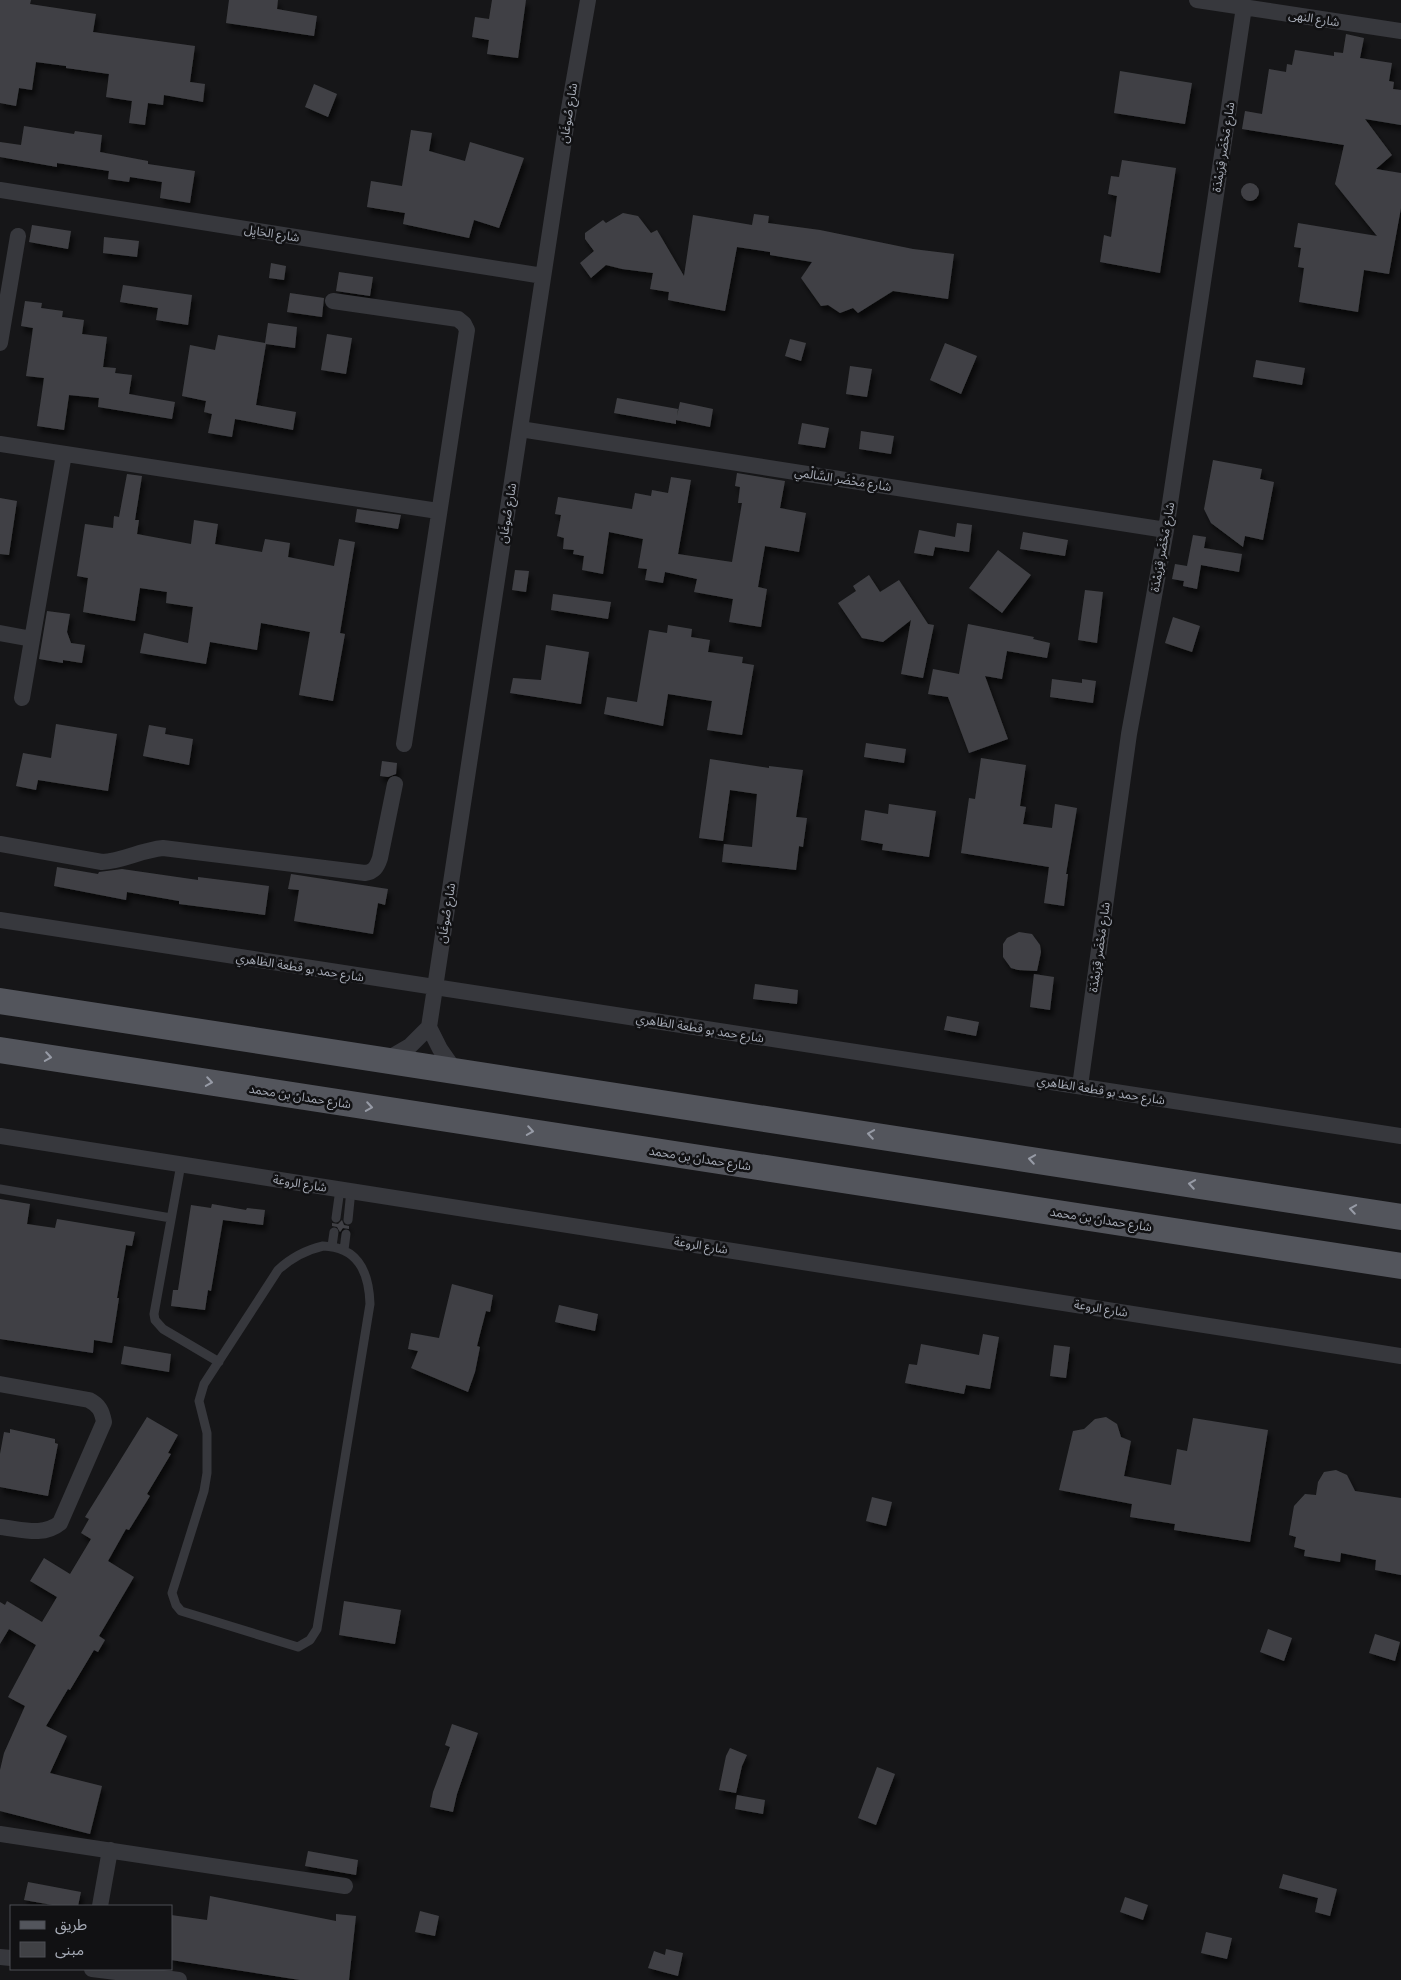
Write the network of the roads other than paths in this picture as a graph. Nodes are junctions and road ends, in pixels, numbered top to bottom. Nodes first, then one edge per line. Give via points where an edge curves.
1 (588, 0) edge
2 (1197, 0) edge
3 (1244, 7) junction
4 (1401, 31) edge
5 (0, 190) edge
6 (18, 236) dead end
7 (543, 276) junction
8 (333, 301) dead end
9 (0, 343) edge
10 (520, 429) junction
11 (0, 444) edge
12 (64, 454) junction
13 (438, 511) junction
14 (1166, 530) junction
15 (0, 633) edge
16 (32, 639) junction
17 (22, 698) dead end
18 (404, 744) dead end
19 (395, 784) dead end
20 (0, 844) edge
21 (0, 920) edge
22 (435, 988) junction
23 (0, 1001) edge
24 (429, 1026) junction
25 (0, 1050) edge
26 (386, 1060) junction
27 (454, 1070) junction
28 (1080, 1086) junction
29 (0, 1136) edge
30 (1401, 1136) edge
31 (181, 1164) junction
32 (0, 1189) edge
33 (345, 1190) junction
34 (1401, 1216) edge
35 (171, 1218) junction
36 (336, 1218) dead end
37 (348, 1220) dead end
38 (334, 1232) dead end
39 (346, 1234) dead end
40 (332, 1246) junction
41 (344, 1250) junction
42 (1401, 1266) edge
43 (1401, 1356) edge
44 (218, 1362) junction
45 (0, 1384) edge
46 (0, 1527) edge
47 (0, 1834) edge
48 (110, 1850) junction
49 (345, 1886) dead end
50 (100, 1905) edge
51 (100, 1970) edge
52 (178, 1980) edge

1 - 7 street, شارع صُوغَان
2 - 3 street, شارع النهى
3 - 4 street, شارع النهى
3 - 14 street, شارع مَحْضَر قِرَيمْدَة
5 - 7 street, شارع الحَايِل
6 - 9 street
7 - 10 street, شارع صُوغَان
8 - 13 street via 458,319 467,330
10 - 14 street, شارع مَحْضَر السَّالْمي
10 - 22 street, شارع صُوغَان
11 - 12 street
12 - 13 street
12 - 16 street
13 - 18 street
14 - 28 street, شارع مَحْضَر قِرَيمْدَة via 1130,734
15 - 16 street
16 - 17 street
19 - 20 street via 380,858 375,868 365,873 163,848 102,862
21 - 22 street, شارع حمد بو قطعة الظاهري
22 - 24 street, شارع صُوغَان
22 - 28 street, شارع حمد بو قطعة الظاهري
23 - 26 main road
24 - 26 street via 410,1046
24 - 27 street
25 -> 42 main road, شارع حمدان بن محمد
26 - 27 main road
34 -> 27 main road
28 - 30 street, شارع حمد بو قطعة الظاهري
29 - 31 street, شارع الروعة
31 - 33 street, شارع الروعة
31 - 35 lane
32 - 35 lane
33 - 36 lane
33 - 37 lane
33 - 43 street, شارع الروعة
35 - 44 lane via 155,1320 162,1329
38 - 40 lane
39 - 41 lane
40 - 41 lane
40 - 44 lane via 295,1256 278,1270
41 - 44 lane via 362,1267 370,1304 317,1629 310,1640 298,1647 181,1612 173,1598 172,1587 199,1508 207,1473 207,1433 200,1408 201,1392
45 - 46 street via 89,1400 97,1404 104,1422 60,1523 44,1532
47 - 48 street
48 - 49 street
48 - 50 street
51 - 52 street

